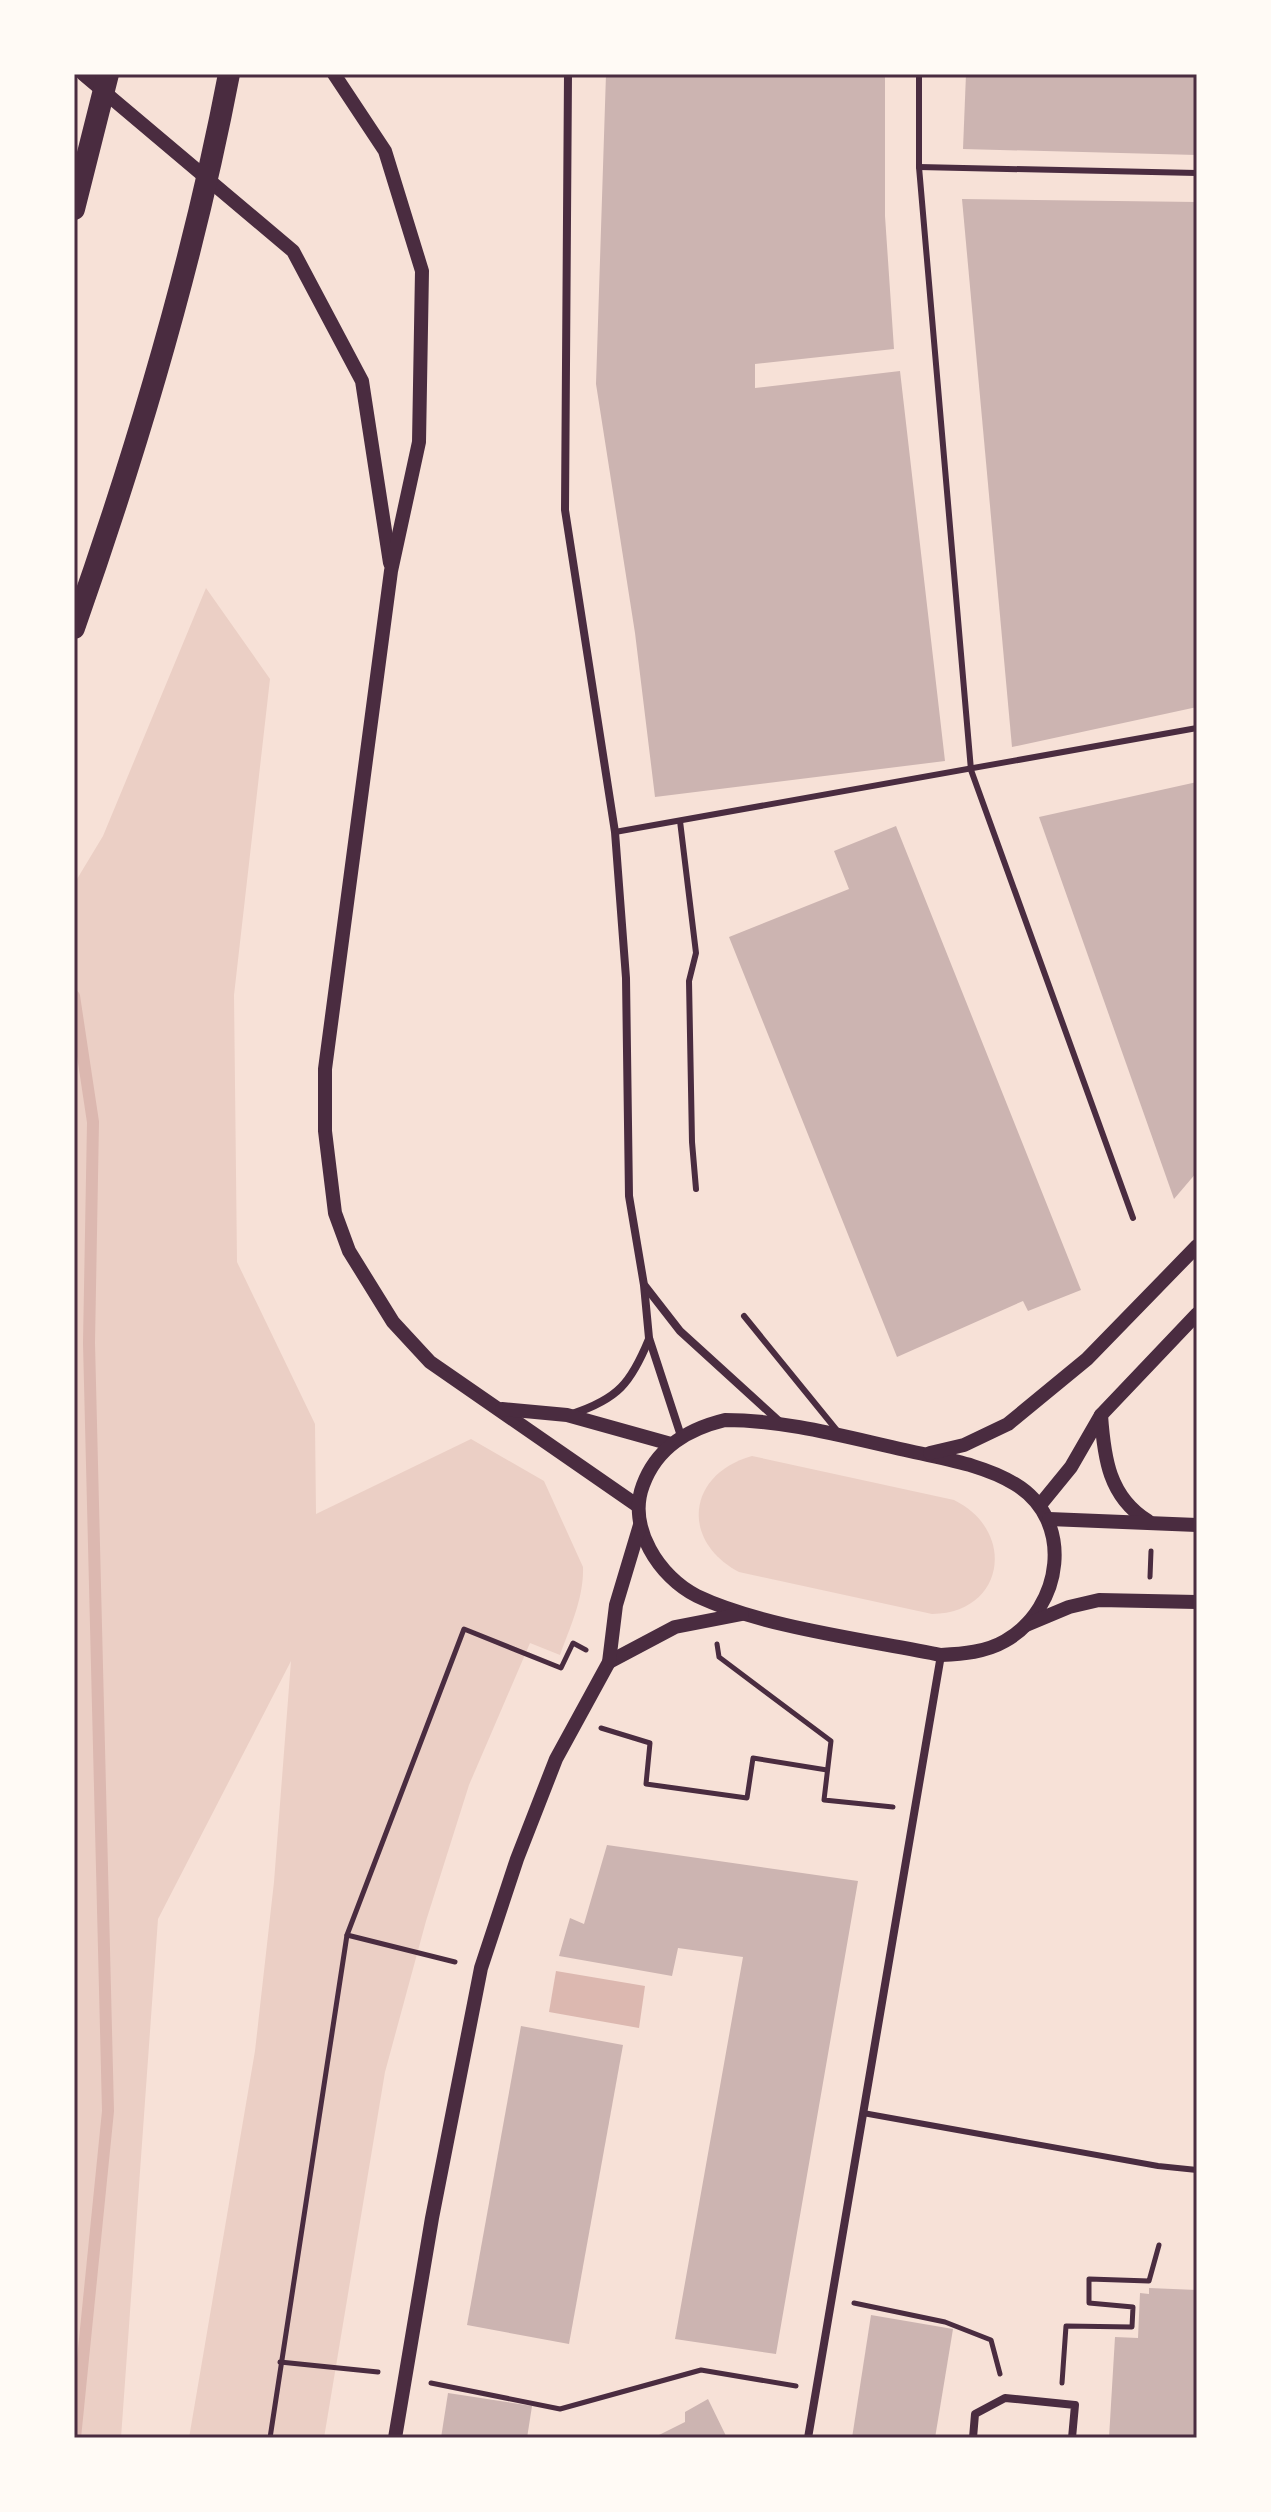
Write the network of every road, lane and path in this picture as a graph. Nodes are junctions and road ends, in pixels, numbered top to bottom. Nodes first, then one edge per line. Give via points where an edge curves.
1 (83, 74) edge
2 (108, 74) edge
3 (229, 74) edge
4 (334, 74) edge
5 (568, 74) edge
6 (919, 74) edge
7 (919, 167) junction
8 (1197, 173) edge
9 (74, 209) edge
10 (391, 571) junction
11 (74, 628) edge
12 (1197, 728) edge
13 (971, 770) junction
14 (680, 821) junction
15 (615, 832) junction
16 (696, 1189) dead end
17 (1133, 1218) dead end
18 (1197, 1246) edge
19 (644, 1285) junction
20 (1197, 1314) edge
21 (744, 1316) dead end
22 (649, 1338) junction
23 (502, 1409) junction
24 (567, 1415) junction
25 (1101, 1415) junction
26 (783, 1425) junction
27 (841, 1435) junction
28 (676, 1440) junction
29 (924, 1454) junction
30 (1040, 1505) junction
31 (638, 1506) junction
32 (1049, 1519) junction
33 (1152, 1524) junction
34 (640, 1525) junction
35 (1197, 1525) edge
36 (1148, 1602) junction
37 (1197, 1602) edge
38 (748, 1614) junction
39 (712, 1617) junction
40 (1025, 1625) junction
41 (941, 1655) junction
42 (609, 1662) junction
43 (577, 1721) junction
44 (827, 1770) junction
45 (914, 1809) junction
46 (347, 1935) junction
47 (481, 1968) junction
48 (863, 2113) junction
49 (1197, 2170) edge
50 (1159, 2245) dead end
51 (833, 2295) junction
52 (280, 2362) junction
53 (407, 2376) junction
54 (817, 2390) junction
55 (1005, 2398) junction
56 (1060, 2404) junction
57 (270, 2438) edge
58 (395, 2438) edge
59 (808, 2438) edge
60 (973, 2438) edge
61 (1072, 2438) edge

1 - 10 street via 293,251 362,381
2 - 9 highway
3 - 11 highway via 155,377
4 - 10 street via 385,151 422,271 419,442
5 - 15 street via 565,510
6 - 7 lane
7 - 8 lane
7 - 13 lane
10 - 23 street via 325,1069 329,1179 349,1251 393,1322 430,1362
12 - 13 lane
13 - 14 lane
13 - 17 lane
14 - 15 lane
14 - 16 lane via 696,953 689,981
15 - 19 street via 626,978 629,1196
18 - 29 street via 1087,1359 1008,1424 964,1445
19 - 22 street
19 - 26 street via 700,1351
20 - 25 street
21 - 27 lane
22 - 24 street via 637,1369 620,1392
22 - 28 street
23 - 24 street
23 - 31 street
24 - 28 street
25 - 30 street via 1071,1467
25 - 33 street via 1108,1473 1135,1513
26 - 27 street
26 - 28 street via 725,1420
27 - 29 street
28 - 31 street via 646,1477
29 - 30 street via 984,1468 1018,1485
30 - 32 street
31 - 34 street
32 - 33 street
32 - 40 street via 1056,1556 1053,1575
33 - 35 street
33 - 36 path
34 - 38 street via 650,1550 683,1587
34 - 42 street via 616,1605
36 - 37 street
36 - 40 street via 1099,1600
38 - 39 street
38 - 41 street
39 - 42 street via 675,1627
39 - 44 path via 719,1657 831,1741
40 - 41 street via 985,1649
41 - 45 street
42 - 43 street
42 - 46 path via 573,1643 561,1668 464,1629
43 - 44 path via 650,1743 646,1784 747,1798 753,1758
43 - 47 street via 556,1759 517,1859
44 - 45 path via 824,1800
45 - 48 street
46 - 47 path
46 - 52 path
47 - 53 street
48 - 49 lane
48 - 51 street
50 - 56 path via 1149,2281 1089,2279 1089,2303 1133,2307 1132,2327 1066,2326
51 - 54 street
51 - 55 path via 867,2309 945,2322 991,2340
52 - 53 path
52 - 57 path
53 - 54 path via 560,2409 701,2370
53 - 58 street
54 - 59 street
55 - 56 street
55 - 60 street via 975,2414
56 - 61 street via 1075,2405

